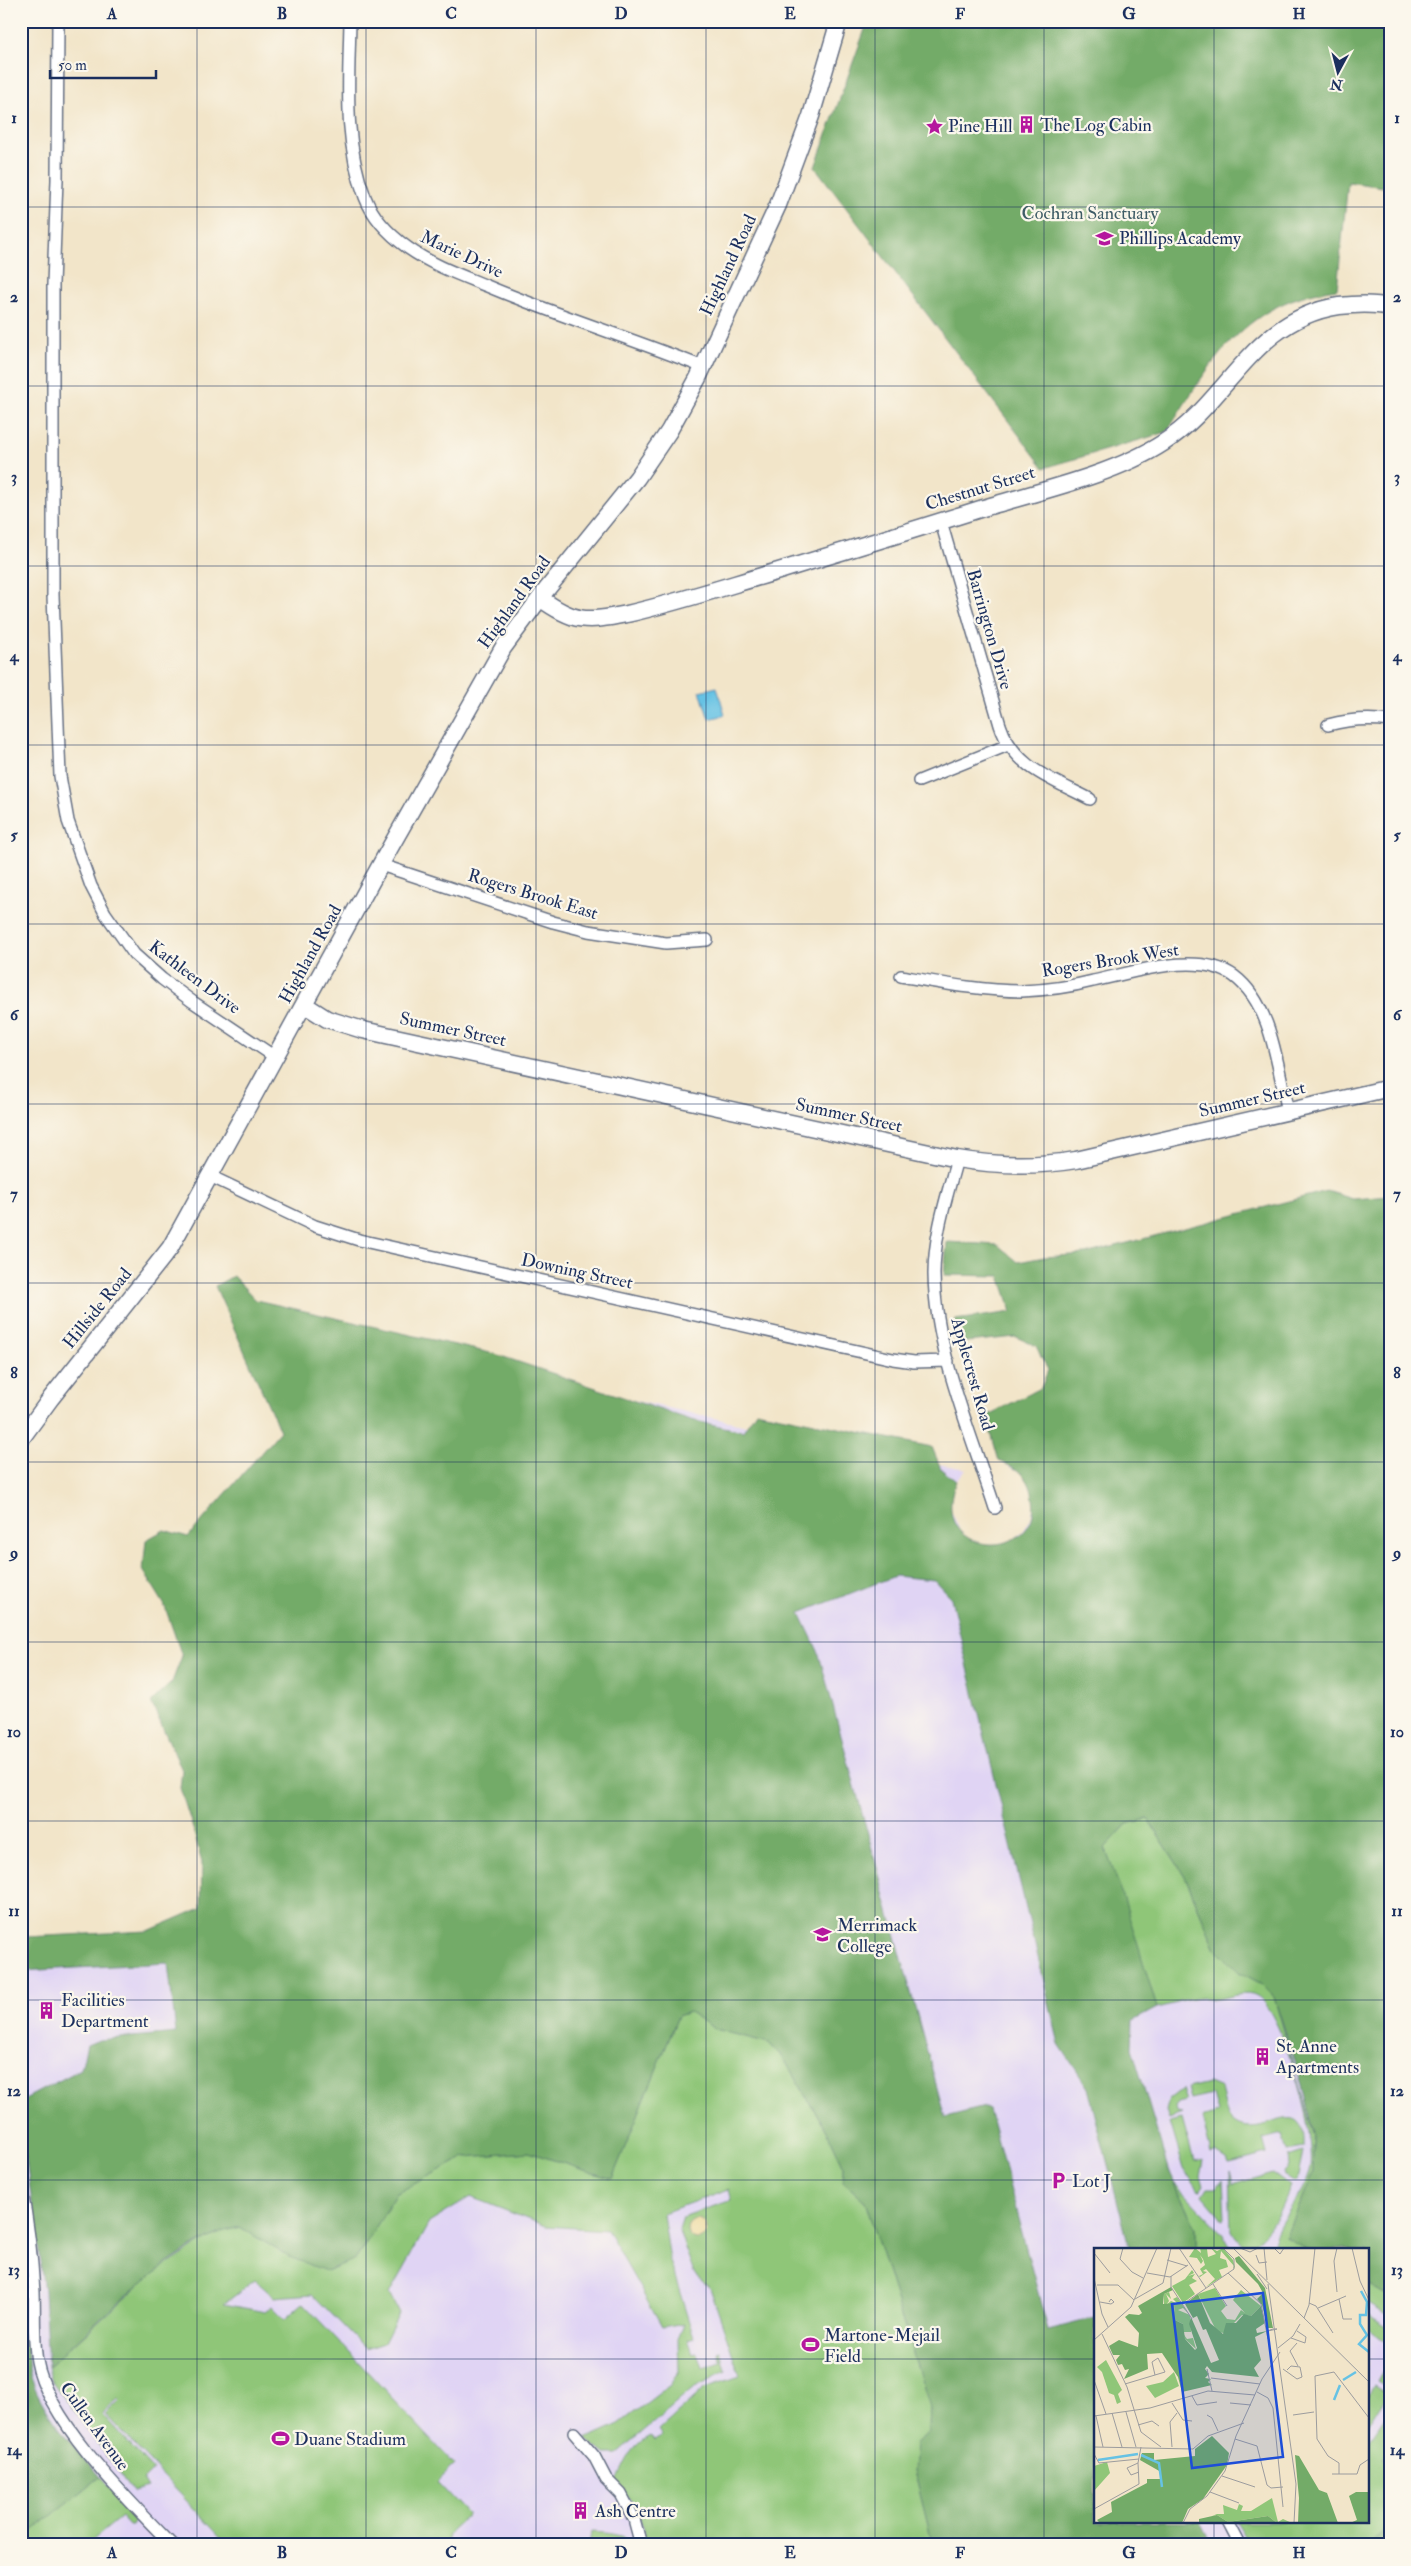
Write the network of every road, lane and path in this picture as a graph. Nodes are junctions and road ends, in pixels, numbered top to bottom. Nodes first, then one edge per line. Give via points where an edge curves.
1 (58, 21) edge
2 (350, 21) edge
3 (839, 21) edge
4 (1390, 307) edge
5 (703, 367) junction
6 (941, 522) junction
7 (540, 598) junction
8 (1390, 721) edge
9 (1328, 725) dead end
10 (1008, 745) junction
11 (919, 780) dead end
12 (1090, 799) dead end
13 (381, 865) junction
14 (707, 940) dead end
15 (901, 976) dead end
16 (305, 1006) junction
17 (275, 1057) junction
18 (1390, 1088) edge
19 (1288, 1111) junction
20 (957, 1159) junction
21 (210, 1176) junction
22 (198, 1200) joint
23 (948, 1361) junction
24 (21, 1438) edge
25 (995, 1508) dead end
26 (21, 2187) edge
27 (574, 2433) dead end
28 (1229, 2524) edge
29 (1239, 2544) edge
30 (172, 2545) edge
31 (641, 2545) edge

1 - 17 street, Kathleen Drive via 54,595 60,776 68,821 91,886 105,913 134,954 185,996
2 - 5 street, Marie Drive via 348,112 351,146 365,199 392,236 429,260 474,280
3 - 5 street, Highland Road via 811,116 778,205
4 - 6 street, Chestnut Street via 1349,305 1306,315 1264,341 1180,432 1149,451 1113,468
5 - 7 street, Highland Road via 654,454
6 - 7 street, Chestnut Street via 627,614 572,618
6 - 10 street, Barrington Drive
7 - 13 street, Highland Road via 504,648
8 - 9 street via 1349,719
10 - 11 street
10 - 12 street, Barrington Drive via 1029,766
13 - 14 street, Rogers Brook East via 588,931 666,943
13 - 16 street, Highland Road
15 - 19 street, Rogers Brook West via 1021,991 1059,988 1162,966 1186,964 1221,969 1248,990 1261,1011
16 - 17 street, Highland Road
16 - 20 street, Summer Street via 327,1019 363,1030
17 - 21 street, Highland Road
18 - 19 street, Summer Street
19 - 20 street, Summer Street via 1053,1164 1001,1165
20 - 23 street, Applecrest Road via 940,1225 934,1272 936,1302
21 - 22 street, Highland Road
21 - 23 street, Downing Street via 315,1226 359,1240 893,1359
22 - 24 street, Hillside Road via 170,1248
23 - 25 street, Applecrest Road
26 - 30 street, Cullen Avenue via 31,2258 37,2361 46,2392 78,2439
27 - 31 street via 594,2456 606,2479 621,2494 634,2520
28 - 29 street

